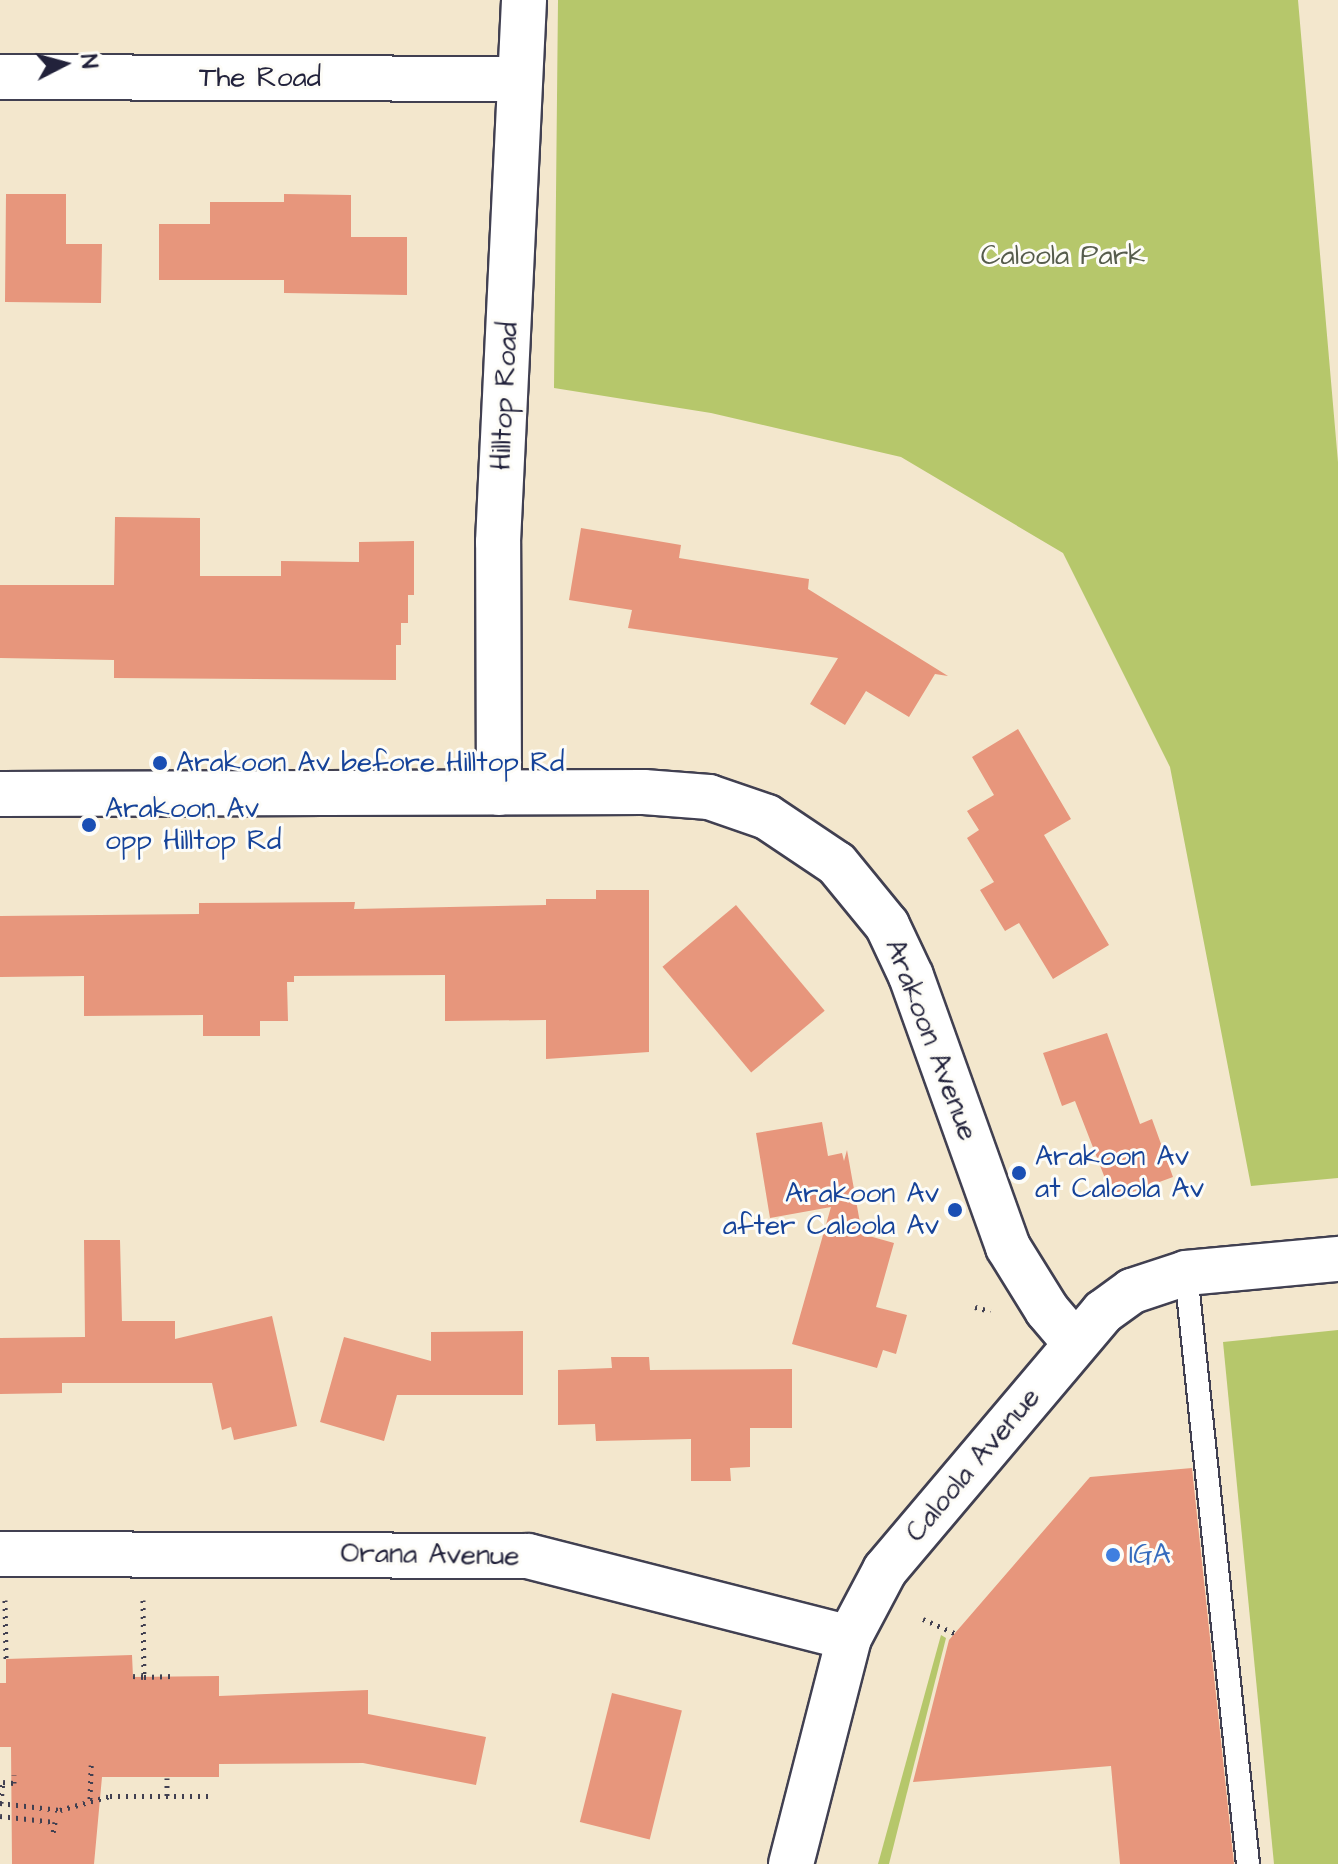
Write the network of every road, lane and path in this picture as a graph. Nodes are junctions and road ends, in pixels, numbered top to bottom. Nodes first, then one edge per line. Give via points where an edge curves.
1 (524, 0) edge
2 (0, 77) edge
3 (520, 79) junction
4 (499, 793) junction
5 (0, 794) edge
6 (1338, 1259) edge
7 (1186, 1273) junction
8 (1075, 1343) junction
9 (0, 1554) edge
10 (5, 1599) dead end
11 (143, 1599) dead end
12 (923, 1619) dead end
13 (955, 1633) dead end
14 (849, 1638) junction
15 (6, 1659) dead end
16 (133, 1676) dead end
17 (172, 1676) dead end
18 (144, 1677) junction
19 (91, 1765) dead end
20 (14, 1775) dead end
21 (167, 1778) dead end
22 (167, 1796) junction
23 (208, 1796) dead end
24 (90, 1799) junction
25 (1, 1803) edge
26 (0, 1816) edge
27 (53, 1833) dead end
28 (791, 1864) edge
29 (1248, 1864) edge

1 - 3 street, Hilltop Road
2 - 3 street, The Road
3 - 4 street, Hilltop Road via 498,542
4 - 5 street, Arakoon Avenue
4 - 8 street, Arakoon Avenue via 644,792 720,799 784,826 851,876 876,906 902,955 1008,1247 1047,1310
6 - 7 street, Caloola Avenue
7 - 8 street, Caloola Avenue via 1132,1291
7 - 29 lane
8 - 14 street, Caloola Avenue via 885,1570
9 - 14 street, Orana Avenue via 528,1556
10 - 15 path
11 - 18 path
12 - 13 path
14 - 28 street, Caloola Avenue
16 - 18 path
17 - 18 path
19 - 24 path
20 - 25 path via 14,1783 3,1782
21 - 22 path
22 - 23 path
22 - 24 path
24 - 25 path via 60,1810
26 - 27 path via 55,1822

